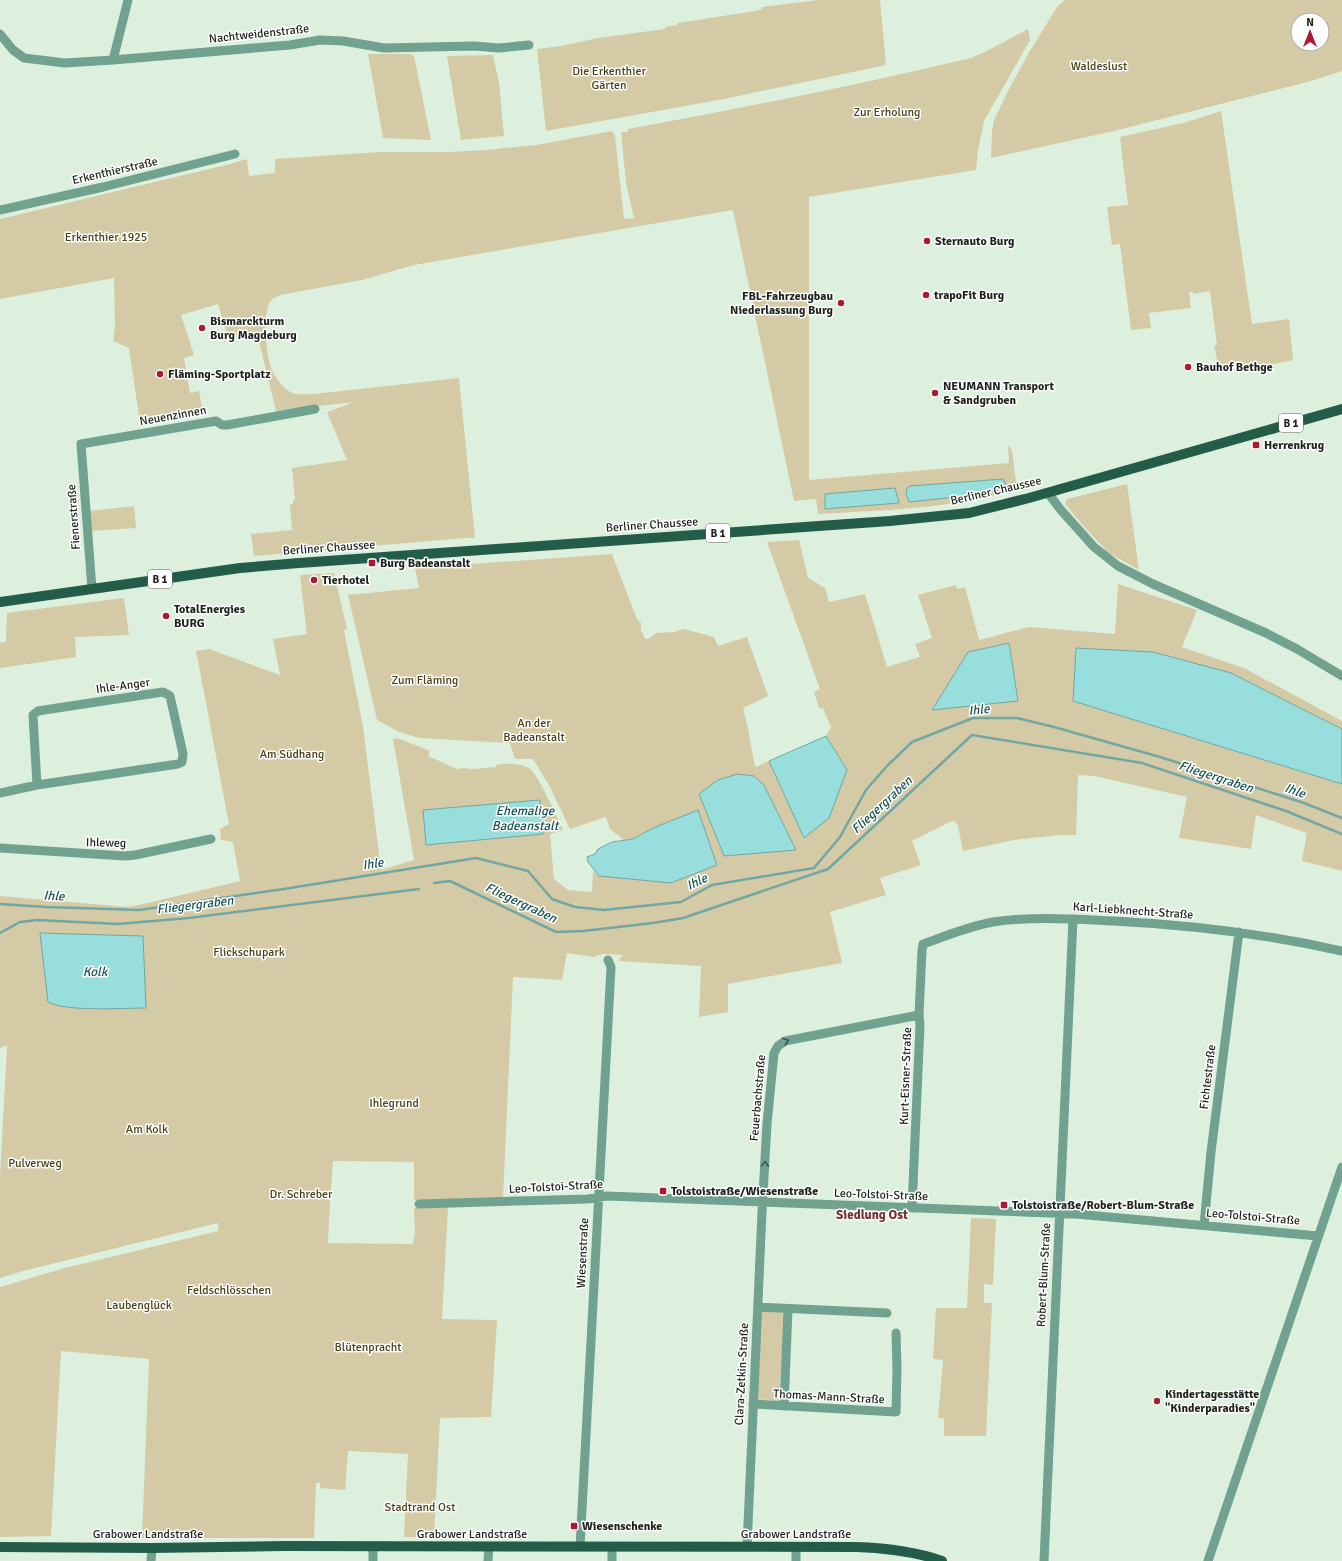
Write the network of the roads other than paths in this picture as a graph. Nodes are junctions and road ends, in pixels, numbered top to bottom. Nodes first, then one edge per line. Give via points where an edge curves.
1 (128, 0) edge
2 (0, 34) edge
3 (529, 45) dead end
4 (113, 60) junction
5 (235, 154) dead end
6 (0, 210) edge
7 (315, 409) dead end
8 (1342, 409) edge
9 (81, 444) joint
10 (1048, 493) junction
11 (92, 589) junction
12 (0, 602) edge
13 (1342, 676) edge
14 (37, 785) junction
15 (0, 793) edge
16 (211, 839) dead end
17 (0, 848) edge
18 (1073, 919) junction
19 (1240, 932) junction
20 (923, 944) joint
21 (1342, 951) edge
22 (608, 960) dead end
23 (919, 1015) junction
24 (1342, 1167) edge
25 (598, 1197) junction
26 (763, 1203) junction
27 (419, 1204) dead end
28 (912, 1208) junction
29 (1059, 1213) junction
30 (1204, 1225) junction
31 (1318, 1236) junction
32 (758, 1308) junction
33 (788, 1309) junction
34 (887, 1313) dead end
35 (896, 1333) dead end
36 (753, 1404) junction
37 (784, 1406) junction
38 (373, 1546) junction
39 (0, 1547) edge
40 (489, 1547) junction
41 (580, 1547) junction
42 (612, 1547) junction
43 (747, 1547) junction
44 (796, 1547) junction
45 (152, 1548) junction
46 (152, 1561) edge
47 (373, 1561) edge
48 (488, 1561) edge
49 (612, 1561) edge
50 (796, 1561) edge
51 (942, 1561) edge
52 (1044, 1561) edge
53 (1208, 1561) edge

1 - 4 street
2 - 4 street, Nachtweidenstraße via 16,53 24,58 65,63
3 - 4 street, Nachtweidenstraße via 499,48 384,48 320,40 290,45
5 - 6 street, Erkenthierstraße
7 - 9 street, Neuenzinnen via 227,425 216,421
8 - 10 main road, Berliner Chaussee / B 1
9 - 11 street, Fienerstraße
10 - 11 main road, Berliner Chaussee / B 1 via 983,510 928,518 240,568
10 - 13 street via 1094,547 1118,566 1266,633
11 - 12 main road, Berliner Chaussee / B 1
14 - 14 street, Ihle-Anger via 182,762 183,754 170,696 163,692 35,713 33,715
14 - 15 street, Ihle-Anger
16 - 17 street, Ihleweg via 125,856
18 - 19 street, Karl-Liebknecht-Straße
18 - 20 street, Karl-Liebknecht-Straße via 993,922
18 - 29 street, Robert-Blum-Straße
19 - 21 street, Karl-Liebknecht-Straße
19 - 30 street, Fichtestraße via 1210,1152
20 - 23 street, Kurt-Eisner-Straße
22 - 25 street, Wiesenstraße via 611,967
26 -> 23 street, Feuerbachstraße via 772,1061 778,1046 785,1041
23 - 28 street, Kurt-Eisner-Straße
24 - 31 street
25 - 26 street, Leo-Tolstoi-Straße
25 - 27 street, Leo-Tolstoi-Straße
25 - 41 street, Wiesenstraße
26 - 28 street, Leo-Tolstoi-Straße
26 - 32 street, Clara-Zetkin-Straße
28 - 29 street, Leo-Tolstoi-Straße
29 - 30 street, Leo-Tolstoi-Straße
29 - 52 street, Robert-Blum-Straße
30 - 31 street, Leo-Tolstoi-Straße
31 - 53 street
32 - 33 street
32 - 36 street, Clara-Zetkin-Straße
33 - 34 street
33 - 37 street
35 - 37 street, Thomas-Mann-Straße via 896,1412
36 - 37 street, Thomas-Mann-Straße
36 - 43 street, Clara-Zetkin-Straße
38 - 40 main road, Grabower Landstraße
38 - 45 main road, Grabower Landstraße
38 - 47 street
39 - 45 main road, Grabower Landstraße
40 - 41 main road, Grabower Landstraße
40 - 48 street
41 - 42 main road, Grabower Landstraße
42 - 43 main road, Grabower Landstraße
42 - 49 street
43 - 44 main road, Grabower Landstraße
44 - 50 street
44 - 51 main road, Grabower Landstraße via 894,1549
45 - 46 street

